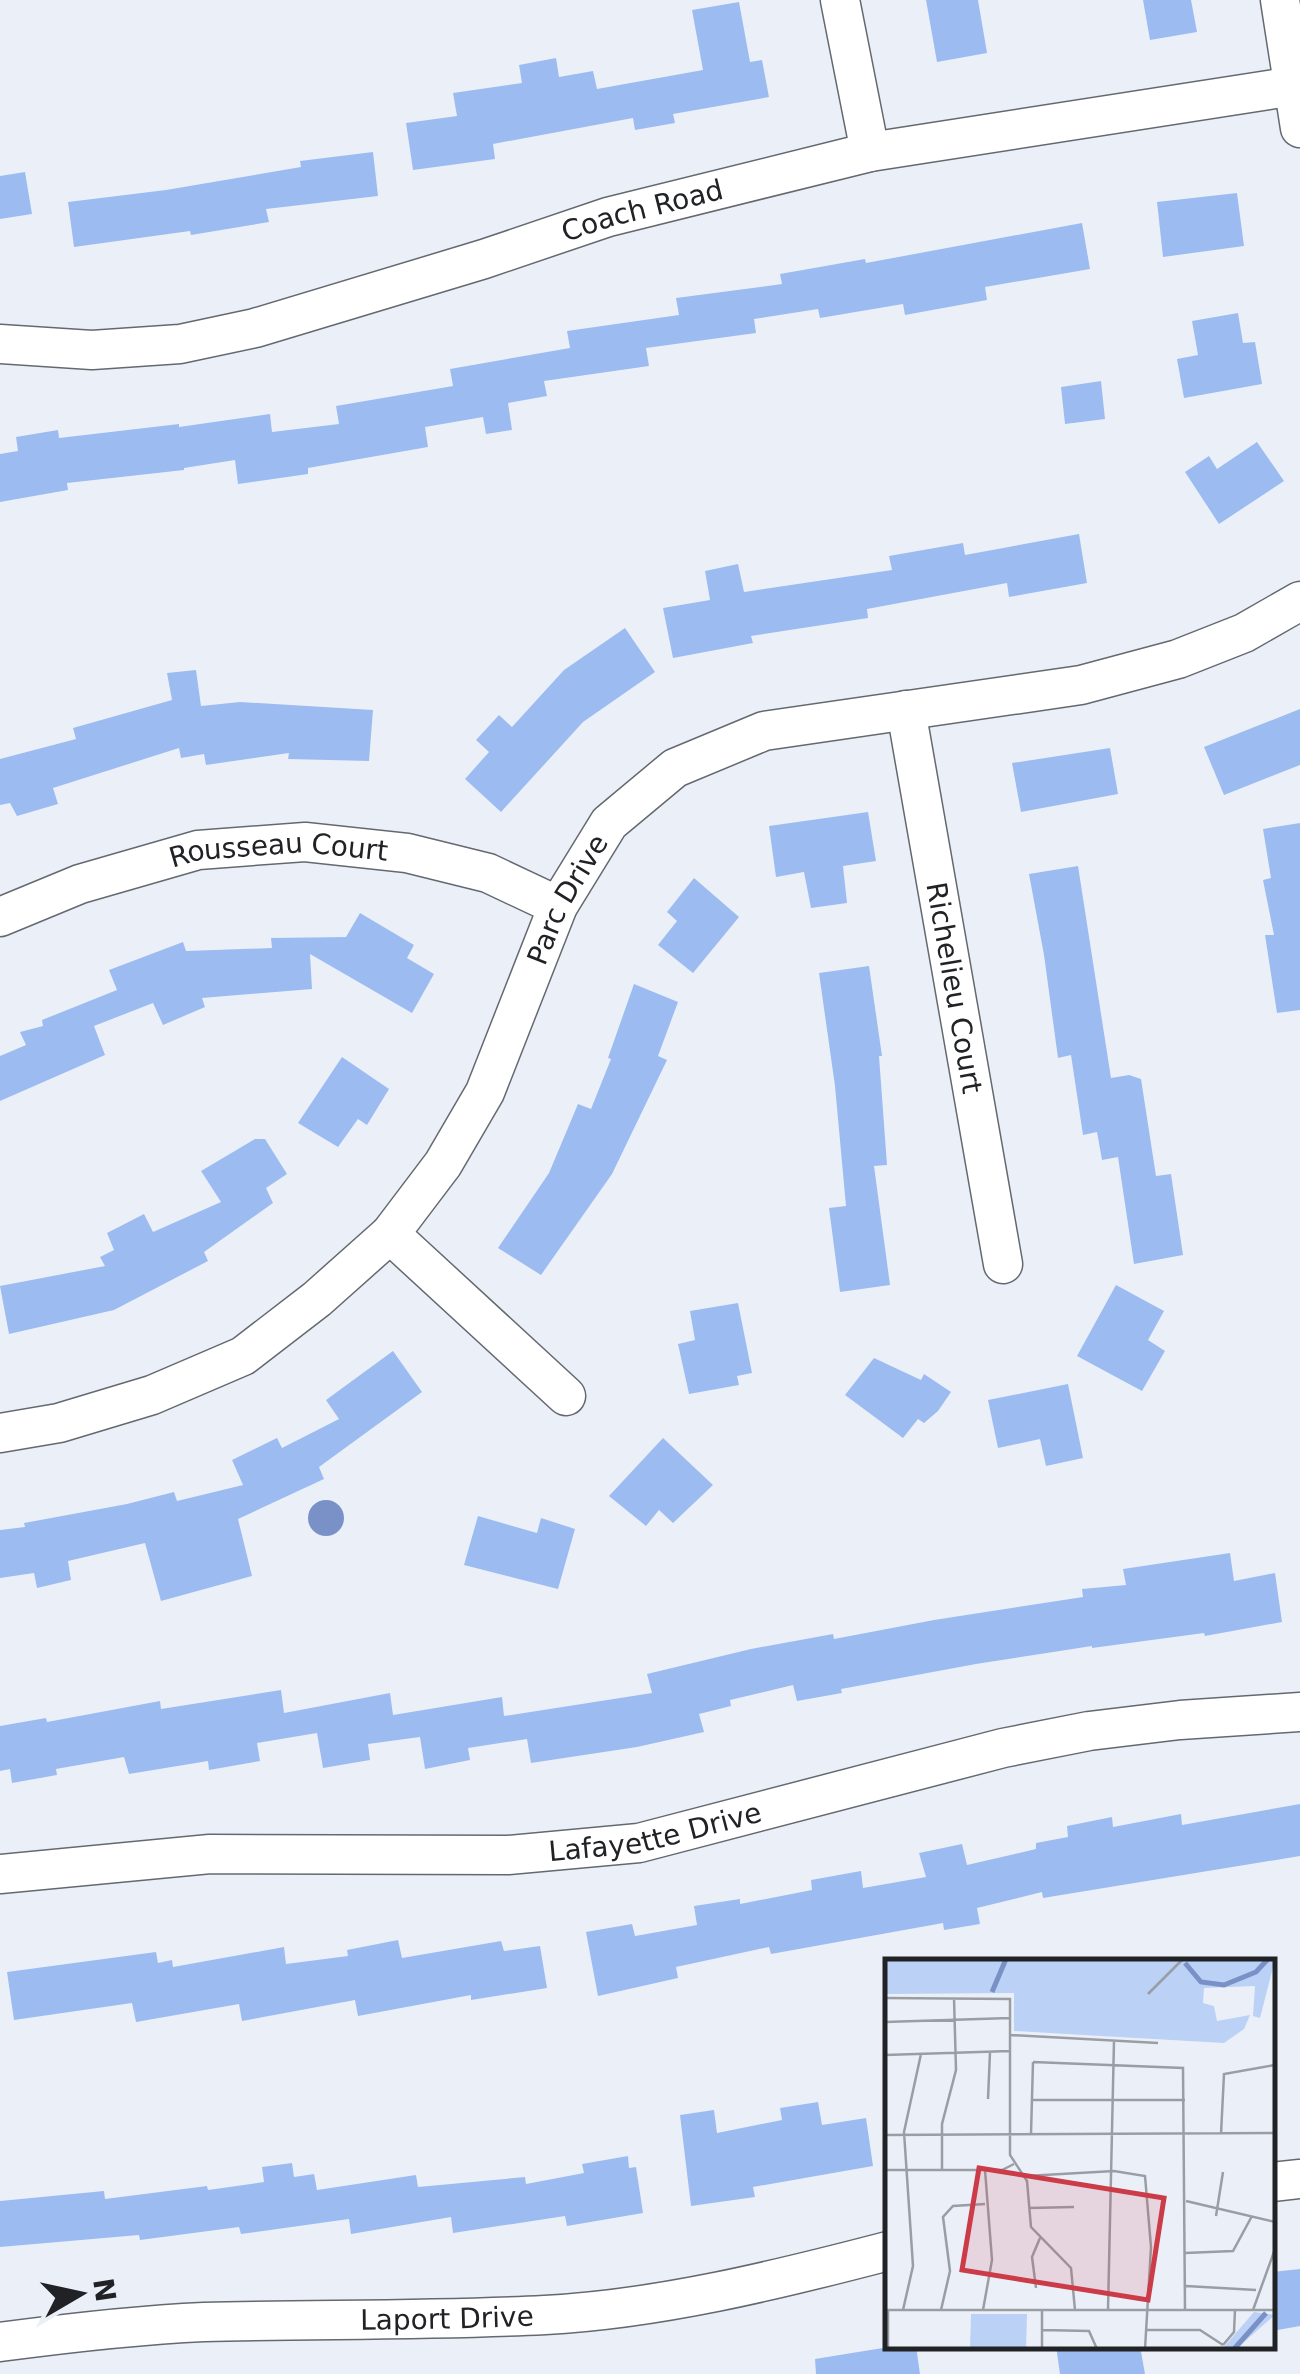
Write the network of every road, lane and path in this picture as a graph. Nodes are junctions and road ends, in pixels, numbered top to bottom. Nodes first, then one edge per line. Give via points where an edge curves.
1 (840, 0) edge
2 (1280, 0) edge
3 (1294, 86) junction
4 (1300, 128) edge
5 (870, 152) junction
6 (0, 344) edge
7 (1300, 600) edge
8 (906, 710) junction
9 (558, 906) junction
10 (0, 918) edge
11 (390, 1234) junction
12 (1003, 1264) dead end
13 (566, 1396) dead end
14 (0, 1432) edge
15 (1300, 1712) edge
16 (0, 1874) edge
17 (1300, 2179) edge
18 (1275, 2182) edge
19 (885, 2253) edge
20 (0, 2342) edge

1 - 5 street
2 - 3 street
3 - 4 street
3 - 5 street, Coach Road
5 - 6 street, Coach Road via 608,217 236,332 92,350
7 - 8 street, Parc Drive via 1244,633 1178,659 1082,685
8 - 9 street, Parc Drive via 764,731 676,768 610,823
8 - 12 street, Richelieu Court
9 - 10 street, Rousseau Court via 488,873 406,852 305,842 198,850 80,884
9 - 11 street, Parc Drive via 485,1092 443,1164
11 - 13 street
11 - 14 street, Parc Drive via 243,1356 152,1395 59,1423
15 - 16 street, Lafayette Drive via 1089,1731 1003,1748 640,1844 508,1855 210,1854
17 - 18 street
19 - 20 street, Laport Drive via 746,2286 548,2315 202,2322

